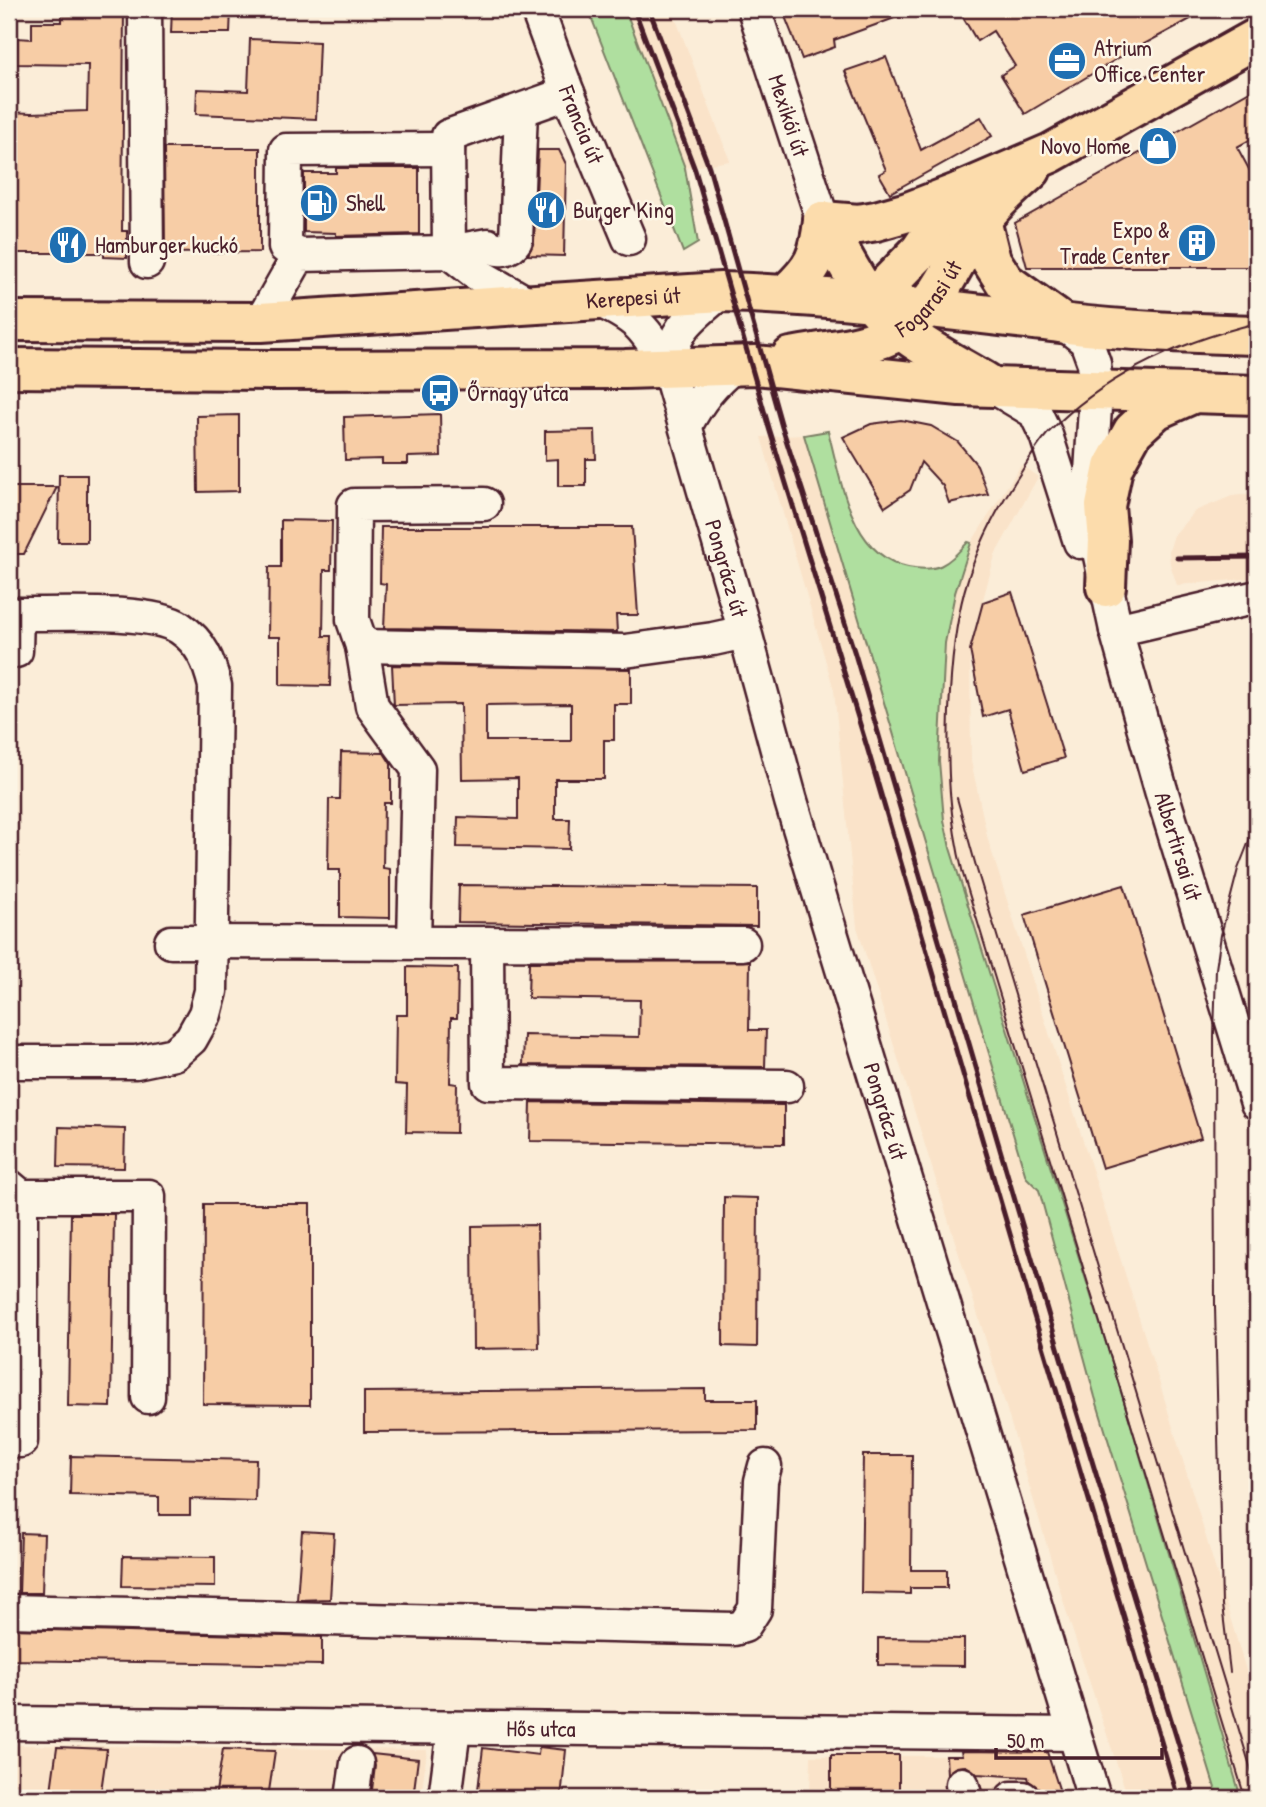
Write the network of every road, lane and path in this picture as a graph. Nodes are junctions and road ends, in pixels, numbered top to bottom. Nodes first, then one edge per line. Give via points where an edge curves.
1 (145, 9) edge
2 (537, 9) edge
3 (754, 9) edge
4 (1257, 38) edge
5 (568, 93) junction
6 (521, 110) junction
7 (448, 149) junction
8 (971, 206) junction
9 (823, 221) junction
10 (629, 239) dead end
11 (449, 252) junction
12 (299, 255) junction
13 (147, 262) dead end
14 (721, 292) junction
15 (787, 293) junction
16 (593, 299) junction
17 (871, 301) junction
18 (529, 304) junction
19 (915, 318) junction
20 (9, 321) edge
21 (261, 322) junction
22 (1257, 323) edge
23 (1074, 332) junction
24 (1214, 334) junction
25 (1257, 335) edge
26 (745, 365) junction
27 (668, 367) junction
28 (9, 368) edge
29 (995, 388) junction
30 (1096, 391) junction
31 (1193, 394) junction
32 (1257, 395) edge
33 (686, 425) junction
34 (484, 504) dead end
35 (1106, 587) junction
36 (1257, 597) edge
37 (13, 614) edge
38 (1116, 630) junction
39 (745, 632) junction
40 (362, 646) junction
41 (16, 651) dead end
42 (171, 942) dead end
43 (212, 942) junction
44 (414, 942) junction
45 (487, 943) junction
46 (743, 944) dead end
47 (9, 1062) edge
48 (787, 1086) dead end
49 (1257, 1103) edge
50 (15, 1191) edge
51 (148, 1397) dead end
52 (9, 1441) edge
53 (765, 1466) dead end
54 (9, 1611) edge
55 (9, 1723) edge
56 (454, 1729) junction
57 (1074, 1734) junction
58 (357, 1763) dead end
59 (352, 1798) edge
60 (444, 1798) edge
61 (1013, 1798) edge
62 (1023, 1798) edge
63 (1094, 1798) edge

1 - 13 street
2 - 5 street, Francia út
3 - 9 street, Mexikói út
4 - 8 main road via 1051,153
5 - 6 street
5 - 10 street, Francia út
6 - 7 street via 448,136
6 - 11 street via 516,240 502,249 488,244
7 - 11 street
7 - 12 street via 286,150 285,247
8 - 9 main road via 908,212 859,224
8 - 17 main road, Fogarasi út
8 - 19 main road, Fogarasi út
8 - 23 main road via 1004,282
9 - 15 main road via 816,259 807,275
9 - 17 main road
11 - 12 street
11 - 18 street
12 - 21 street
14 - 15 main road, Kerepesi út
14 - 16 main road, Kerepesi út
14 - 27 street via 682,327 673,342
15 - 17 main road, Kerepesi út
16 - 18 main road, Kerepesi út
16 - 27 street, Pongrácz út via 633,318
17 - 19 main road, Kerepesi út
18 - 21 main road, Kerepesi út
19 - 23 main road, Kerepesi út via 1004,316
19 - 26 main road, Fogarasi út via 876,340
19 - 29 main road via 935,353
20 - 21 main road, Kerepesi út
22 - 24 street
23 - 24 main road, Kerepesi út
23 - 30 street, Albertirsai út via 1094,363
24 - 25 main road, Kerepesi út
26 - 27 main road
26 - 29 main road
26 - 33 street via 716,380
27 - 28 main road
27 - 33 street, Pongrácz út
29 - 30 main road
29 - 35 street, Albertirsai út via 1035,412 1083,552
30 - 31 main road
30 - 35 street, Albertirsai út via 1088,505
31 - 32 main road
31 - 35 main road via 1156,410 1133,430 1113,467 1105,506
33 - 39 street, Pongrácz út
34 - 40 street via 354,505 353,620
35 - 38 street, Albertirsai út
36 - 38 street
37 - 41 street
37 - 43 street via 159,620 179,628 208,659 215,686
38 - 49 street, Albertirsai út
39 - 40 street via 625,651
39 - 57 street, Pongrácz út via 791,801
40 - 44 street via 372,706 418,769
42 - 43 street
43 - 44 street
43 - 47 street via 211,991 205,1014 191,1039 174,1054 136,1062
44 - 45 street
45 - 46 street
45 - 48 street via 488,1083
50 - 51 street via 149,1196
50 - 52 street via 22,1441
53 - 54 street via 755,1609 744,1626 734,1629
55 - 56 street, Hős utca
56 - 57 street, Hős utca
56 - 60 street
57 - 63 street, Pongrácz út
58 - 59 street
61 - 62 street

